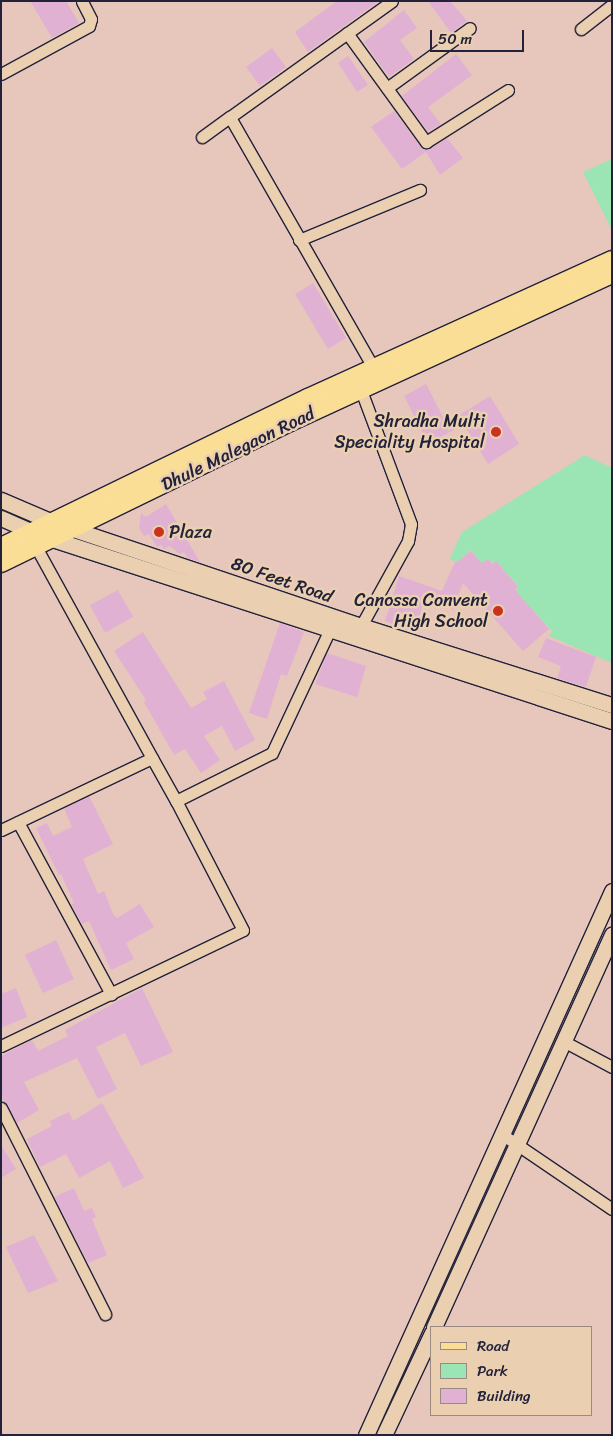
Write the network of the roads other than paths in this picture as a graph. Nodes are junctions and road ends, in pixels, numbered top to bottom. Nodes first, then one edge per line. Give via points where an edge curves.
1 (82, 1) edge
2 (392, 1) edge
3 (612, 5) edge
4 (470, 28) dead end
5 (581, 29) dead end
6 (348, 33) junction
7 (1, 74) edge
8 (387, 88) junction
9 (508, 90) dead end
10 (230, 117) junction
11 (202, 137) dead end
12 (420, 190) dead end
13 (300, 240) junction
14 (612, 260) edge
15 (612, 274) edge
16 (377, 374) junction
17 (361, 390) junction
18 (1, 500) edge
19 (1, 518) edge
20 (56, 530) junction
21 (74, 530) junction
22 (35, 540) junction
23 (1, 547) edge
24 (1, 563) edge
25 (361, 626) junction
26 (331, 628) junction
27 (612, 705) edge
28 (612, 720) edge
29 (152, 758) junction
30 (176, 801) junction
31 (18, 822) junction
32 (1, 830) edge
33 (612, 891) edge
34 (612, 935) edge
35 (111, 994) junction
36 (565, 1042) junction
37 (1, 1046) edge
38 (612, 1068) edge
39 (1, 1108) edge
40 (503, 1135) junction
41 (520, 1144) junction
42 (612, 1209) edge
43 (105, 1314) dead end
44 (434, 1326) edge
45 (430, 1337) edge
46 (366, 1435) edge
47 (384, 1435) edge

1 - 7 street via 92,19 89,26
2 - 6 street
3 - 5 street
4 - 8 street
6 - 8 street
6 - 10 street
8 - 9 street via 428,142
10 - 11 street
10 - 13 street
12 - 13 street
13 - 16 street
14 - 16 main road
15 - 16 main road, Dhule Malegaon Road
16 - 17 main road, Dhule Malegaon Road
16 - 20 main road
17 - 21 main road, Dhule Malegaon Road
17 - 25 street via 411,524 408,541
18 - 20 main road, 80 Feet Road
19 - 22 main road
20 - 21 main road, Dhule Malegaon Road
20 - 22 main road, Dhule Malegaon Road
20 - 26 main road, 80 Feet Road
21 - 25 main road, 80 Feet Road
22 - 23 main road
22 - 24 main road, Dhule Malegaon Road
22 - 29 street
25 - 27 main road, 80 Feet Road
26 - 28 main road, 80 Feet Road
26 - 30 street via 272,753
29 - 30 street
29 - 31 street
30 - 35 street via 243,930
31 - 32 street
31 - 35 street
33 - 40 main road
34 - 36 main road
35 - 37 street
36 - 38 street
36 - 41 main road
39 - 43 street
40 - 41 street
40 - 46 main road
41 - 42 street
41 - 44 main road
45 - 47 main road

